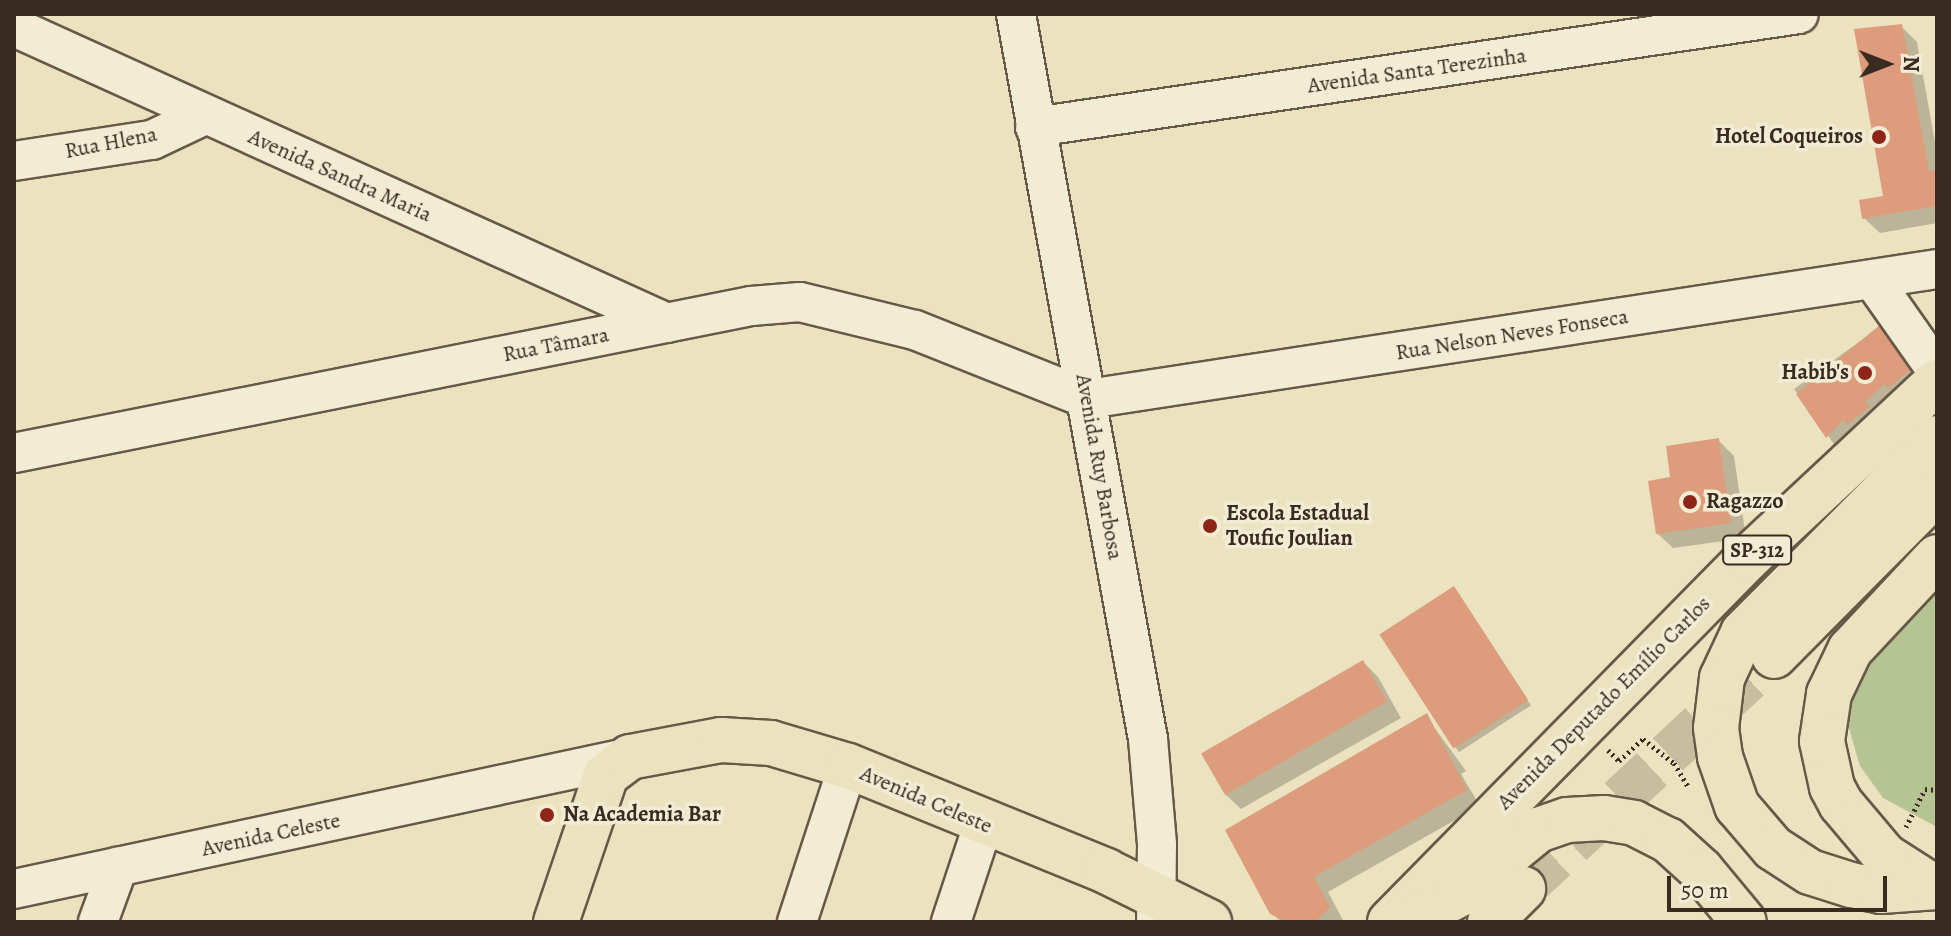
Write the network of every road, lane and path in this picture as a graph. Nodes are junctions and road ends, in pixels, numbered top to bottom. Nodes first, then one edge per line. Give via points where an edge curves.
1 (1016, 14) edge
2 (1799, 14) edge
3 (14, 27) edge
4 (205, 115) junction
5 (1035, 127) junction
6 (14, 161) edge
7 (1937, 269) edge
8 (1873, 280) junction
9 (667, 323) junction
10 (1937, 371) edge
11 (1937, 382) edge
12 (1088, 399) junction
13 (1937, 438) edge
14 (14, 453) edge
15 (1937, 492) edge
16 (1937, 557) edge
17 (1774, 656) tunnel mouth
18 (630, 757) junction
19 (848, 766) junction
20 (528, 781) junction
21 (1937, 790) edge
22 (591, 820) junction
23 (983, 825) junction
24 (1891, 859) junction
25 (118, 867) junction
26 (1934, 887) edge
27 (14, 889) edge
28 (1155, 908) edge
29 (1485, 910) edge
30 (98, 922) edge
31 (556, 922) edge
32 (797, 922) edge
33 (951, 922) edge
34 (1209, 922) edge
35 (1390, 922) edge
36 (1407, 922) edge
37 (1744, 922) edge

1 - 5 street, Avenida Ruy Barbosa
2 - 5 street, Avenida Santa Terezinha
3 - 4 street, Avenida Sandra Maria
4 - 6 street, Rua Hlena via 152,140
4 - 9 street, Avenida Sandra Maria
5 - 12 street, Avenida Ruy Barbosa
7 - 8 street, Rua Nelson Neves Fonseca
8 - 10 street
8 - 12 street, Rua Nelson Neves Fonseca
9 - 12 street, Rua Tâmara via 800,302 915,330
9 - 14 street, Rua Tâmara
11 - 35 main road, Avenida Deputado Emílio Carlos / SP-312 via 1747,559
12 - 28 street, Avenida Ruy Barbosa via 1148,739 1157,845
13 - 26 main road via 1743,633 1722,678 1716,728 1737,806 1773,848 1810,872 1851,885 1881,891
15 - 17 main road
16 - 24 main road via 1850,650 1837,671 1825,711 1822,741 1832,787 1871,842
18 - 19 main road, Avenida Celeste via 695,743 743,740
18 - 20 street, Avenida Celeste
18 - 22 main road via 606,775
19 - 23 main road, Avenida Celeste
19 - 32 street
20 - 22 street, Avenida Celeste via 575,791 589,806
20 - 25 street, Avenida Celeste
21 - 24 path via 1925,789
22 - 31 main road
23 - 28 main road, Avenida Celeste
23 - 33 street
24 - 26 main road
25 - 27 street, Avenida Celeste
25 - 30 street
28 - 34 main road, Avenida Celeste
29 - 36 main road
29 - 37 main road via 1538,830 1567,820 1604,818 1646,827 1668,840

